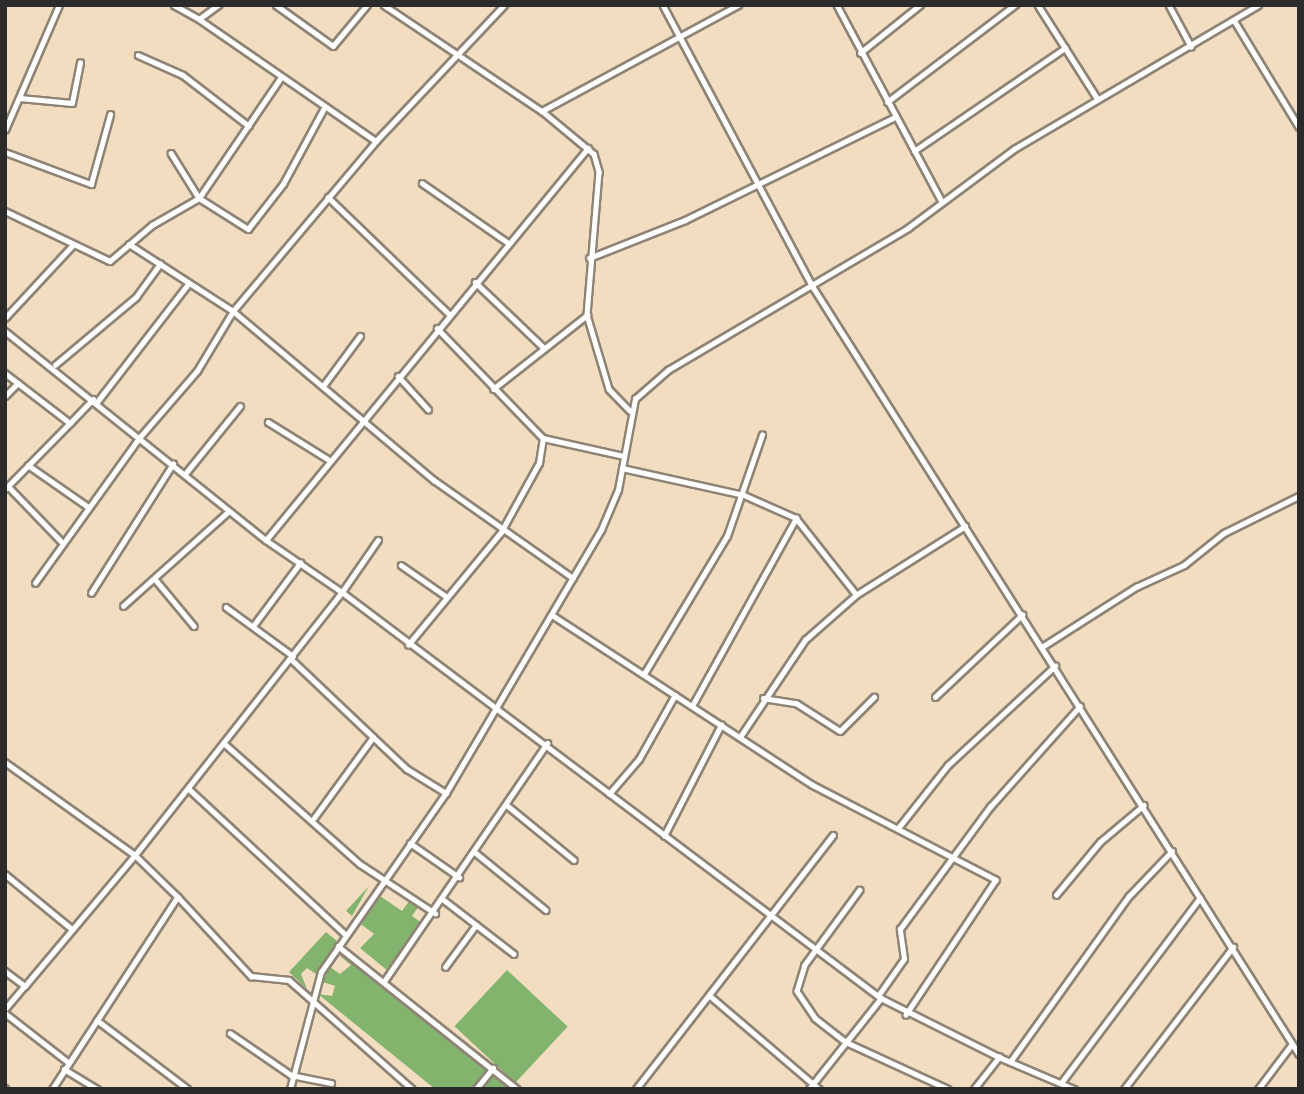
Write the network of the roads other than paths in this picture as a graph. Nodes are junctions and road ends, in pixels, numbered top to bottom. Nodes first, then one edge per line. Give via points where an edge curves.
1 (59, 5) edge
2 (174, 5) edge
3 (218, 5) edge
4 (276, 5) edge
5 (367, 5) edge
6 (384, 5) edge
7 (504, 5) edge
8 (663, 5) edge
9 (738, 5) edge
10 (837, 5) edge
11 (920, 5) edge
12 (1015, 5) edge
13 (1038, 5) edge
14 (1169, 5) edge
15 (1258, 5) edge
16 (199, 19) junction
17 (1234, 20) junction
18 (679, 36) junction
19 (1191, 46) junction
20 (1065, 48) junction
21 (860, 53) junction
22 (138, 55) dead end
23 (457, 55) junction
24 (80, 63) dead end
25 (281, 79) junction
26 (1097, 98) junction
27 (20, 99) junction
28 (887, 102) junction
29 (323, 110) junction
30 (542, 111) junction
31 (110, 114) dead end
32 (895, 117) junction
33 (249, 126) junction
34 (1299, 127) edge
35 (5, 130) edge
36 (376, 141) junction
37 (588, 148) junction
38 (914, 151) junction
39 (5, 152) edge
40 (171, 153) dead end
41 (422, 183) dead end
42 (761, 184) junction
43 (328, 197) junction
44 (199, 198) junction
45 (942, 202) junction
46 (5, 211) edge
47 (507, 242) junction
48 (129, 244) junction
49 (72, 246) junction
50 (589, 258) junction
51 (160, 264) junction
52 (475, 282) junction
53 (189, 283) junction
54 (813, 287) junction
55 (233, 311) junction
56 (449, 314) junction
57 (587, 315) junction
58 (5, 318) edge
59 (437, 328) junction
60 (5, 331) edge
61 (359, 336) dead end
62 (544, 348) junction
63 (55, 365) junction
64 (5, 373) edge
65 (397, 376) junction
66 (18, 383) junction
67 (323, 386) junction
68 (493, 389) junction
69 (5, 396) edge
70 (95, 401) junction
71 (240, 407) dead end
72 (428, 409) dead end
73 (630, 411) junction
74 (362, 418) junction
75 (268, 422) dead end
76 (70, 423) junction
77 (762, 435) dead end
78 (140, 437) junction
79 (543, 438) junction
80 (624, 456) junction
81 (328, 460) junction
82 (173, 464) junction
83 (28, 465) junction
84 (622, 468) junction
85 (185, 474) junction
86 (6, 487) edge
87 (744, 495) junction
88 (1299, 496) edge
89 (87, 506) junction
90 (229, 511) junction
91 (796, 519) junction
92 (965, 526) junction
93 (501, 532) junction
94 (266, 540) junction
95 (378, 540) dead end
96 (61, 541) junction
97 (300, 563) junction
98 (401, 565) dead end
99 (573, 578) junction
100 (155, 579) junction
101 (35, 583) dead end
102 (342, 592) junction
103 (91, 593) dead end
104 (856, 595) junction
105 (447, 597) junction
106 (123, 606) dead end
107 (226, 607) dead end
108 (552, 615) junction
109 (1022, 615) junction
110 (194, 626) dead end
111 (253, 626) junction
112 (408, 645) junction
113 (1042, 647) junction
114 (292, 658) junction
115 (1055, 666) junction
116 (644, 674) junction
117 (676, 695) junction
118 (935, 696) dead end
119 (874, 697) dead end
120 (762, 698) junction
121 (498, 703) junction
122 (692, 706) junction
123 (1080, 706) junction
124 (722, 725) junction
125 (373, 737) junction
126 (740, 737) junction
127 (547, 743) junction
128 (226, 745) junction
129 (5, 761) edge
130 (189, 789) junction
131 (446, 793) junction
132 (609, 794) junction
133 (1144, 805) junction
134 (508, 806) junction
135 (314, 818) junction
136 (899, 827) junction
137 (832, 835) dead end
138 (664, 836) junction
139 (410, 842) junction
140 (1172, 851) junction
141 (476, 853) junction
142 (135, 855) junction
143 (957, 858) junction
144 (574, 860) dead end
145 (5, 874) edge
146 (459, 877) junction
147 (382, 881) junction
148 (860, 890) dead end
149 (1056, 895) dead end
150 (178, 897) junction
151 (1199, 898) junction
152 (444, 900) junction
153 (545, 910) dead end
154 (769, 911) junction
155 (435, 913) junction
156 (476, 925) junction
157 (72, 929) junction
158 (345, 934) junction
159 (338, 946) junction
160 (1233, 947) junction
161 (818, 948) junction
162 (514, 954) dead end
163 (445, 967) dead end
164 (5, 971) edge
165 (385, 980) junction
166 (25, 986) junction
167 (709, 995) junction
168 (310, 997) junction
169 (880, 997) junction
170 (5, 1012) edge
171 (906, 1014) junction
172 (97, 1020) junction
173 (230, 1033) dead end
174 (846, 1042) junction
175 (1292, 1044) junction
176 (1299, 1054) edge
177 (999, 1057) junction
178 (68, 1062) junction
179 (1010, 1062) junction
180 (492, 1068) junction
181 (64, 1069) junction
182 (292, 1075) junction
183 (331, 1083) dead end
184 (1061, 1083) junction
185 (811, 1086) edge
186 (516, 1088) edge
187 (638, 1088) edge
188 (52, 1089) edge
189 (97, 1089) edge
190 (188, 1089) edge
191 (290, 1089) edge
192 (412, 1089) edge
193 (477, 1089) edge
194 (819, 1089) edge
195 (948, 1089) edge
196 (974, 1089) edge
197 (1074, 1089) edge
198 (1124, 1089) edge
199 (1258, 1089) edge

1 - 27 street
2 - 16 street
3 - 16 street
4 - 5 street via 333,46
6 - 23 street
7 - 23 street
8 - 18 street
9 - 18 street
10 - 21 street
11 - 21 street
12 - 28 street
13 - 20 street
14 - 19 street
15 - 17 street
16 - 25 street
17 - 19 street
17 - 34 street
18 - 30 street
18 - 42 street
19 - 26 street
20 - 26 street
20 - 38 street
21 - 28 street
22 - 33 street via 183,75
23 - 30 street
23 - 36 street
24 - 27 street via 72,103
25 - 29 street
25 - 33 street
26 - 45 street
27 - 35 street
28 - 32 street
29 - 36 street
29 - 44 street via 252,227 243,228
30 - 37 street
31 - 39 street via 91,184
32 - 38 street
32 - 42 street
33 - 44 street
36 - 43 street
37 - 47 street
37 - 50 street via 599,172
38 - 45 street
40 - 44 street
41 - 47 street
42 - 50 street
42 - 54 street
43 - 55 street
43 - 56 street
44 - 48 street
45 - 54 street
46 - 49 street
47 - 52 street
48 - 49 street via 106,262
48 - 51 street
49 - 58 street
50 - 57 street
51 - 53 street
51 - 63 street via 136,297
52 - 56 street
52 - 62 street
53 - 55 street
53 - 70 street
54 - 73 street via 668,370
54 - 92 street
55 - 67 street
55 - 78 street via 197,371
56 - 59 street
57 - 62 street
57 - 73 street via 609,389
59 - 65 street
59 - 68 street
60 - 63 street
61 - 67 street
62 - 68 street
63 - 70 street
64 - 66 street
65 - 72 street
65 - 74 street
66 - 69 street
66 - 76 street
67 - 74 street
68 - 79 street
70 - 76 street
70 - 78 street
71 - 85 street
73 - 80 street
74 - 81 street
74 - 93 street
75 - 81 street
76 - 83 street
77 - 87 street
78 - 82 street
78 - 89 street
79 - 80 street
79 - 93 street via 539,463
80 - 84 street
81 - 94 street
82 - 85 street
82 - 103 street via 128,544
83 - 86 street
83 - 89 street
84 - 87 street
84 - 99 street via 610,510
85 - 90 street
86 - 96 street
87 - 91 street
87 - 116 street via 727,537
88 - 113 street via 1224,533 1184,565 1136,587
89 - 96 street
90 - 94 street
90 - 100 street
91 - 104 street
91 - 122 street
92 - 104 street
92 - 109 street
93 - 99 street
93 - 105 street
94 - 97 street
95 - 102 street
96 - 101 street
97 - 102 street
97 - 111 street
98 - 105 street
99 - 108 street
100 - 106 street
100 - 110 street
102 - 112 street
102 - 114 street
104 - 120 street via 805,640
105 - 112 street
107 - 111 street
108 - 116 street
108 - 121 street
109 - 113 street
109 - 118 street
111 - 114 street
112 - 121 street
113 - 115 street
114 - 125 street
114 - 128 street
115 - 123 street
115 - 136 street via 948,765
116 - 117 street
117 - 122 street
117 - 132 street via 639,760
119 - 120 street via 840,731 796,703
120 - 126 street
121 - 127 street
121 - 131 street
122 - 124 street
123 - 133 street
123 - 143 street via 990,807
124 - 126 street
124 - 138 street
125 - 131 street
125 - 135 street
126 - 136 street via 813,785
127 - 132 street
127 - 134 street
128 - 130 street
128 - 135 street
129 - 142 street
130 - 142 street
130 - 158 street
131 - 139 street
132 - 138 street
133 - 140 street
133 - 149 street via 1100,842
134 - 141 street
134 - 144 street
135 - 147 street
136 - 143 street
137 - 154 street
138 - 154 street
139 - 146 street
139 - 147 street
140 - 151 street
140 - 179 street via 1129,896
141 - 146 street
141 - 153 street
142 - 150 street
142 - 157 street
143 - 169 street via 900,929 907,951
143 - 171 street via 992,876 996,886
145 - 157 street
146 - 152 street
147 - 155 street
147 - 158 street
148 - 161 street
150 - 168 street via 251,976 289,980
150 - 172 street
151 - 160 street
151 - 184 street
152 - 155 street
152 - 156 street
154 - 161 street
154 - 167 street
155 - 165 street
156 - 162 street
156 - 163 street
157 - 166 street
158 - 159 street
159 - 165 street
159 - 168 street
160 - 175 street
160 - 198 street
161 - 169 street
161 - 174 street via 799,977 797,991 814,1018
164 - 166 street
165 - 180 street
166 - 170 street
167 - 185 street
167 - 187 street
168 - 182 street
168 - 192 street
169 - 171 street
169 - 174 street
170 - 178 street
171 - 177 street
172 - 178 street
172 - 190 street
173 - 182 street
174 - 185 street
174 - 195 street
175 - 176 street
175 - 199 street
177 - 179 street
177 - 196 street
178 - 181 street
179 - 184 street
180 - 186 street
180 - 193 street
181 - 188 street
181 - 189 street
182 - 183 street
182 - 191 street
184 - 197 street
185 - 194 street

